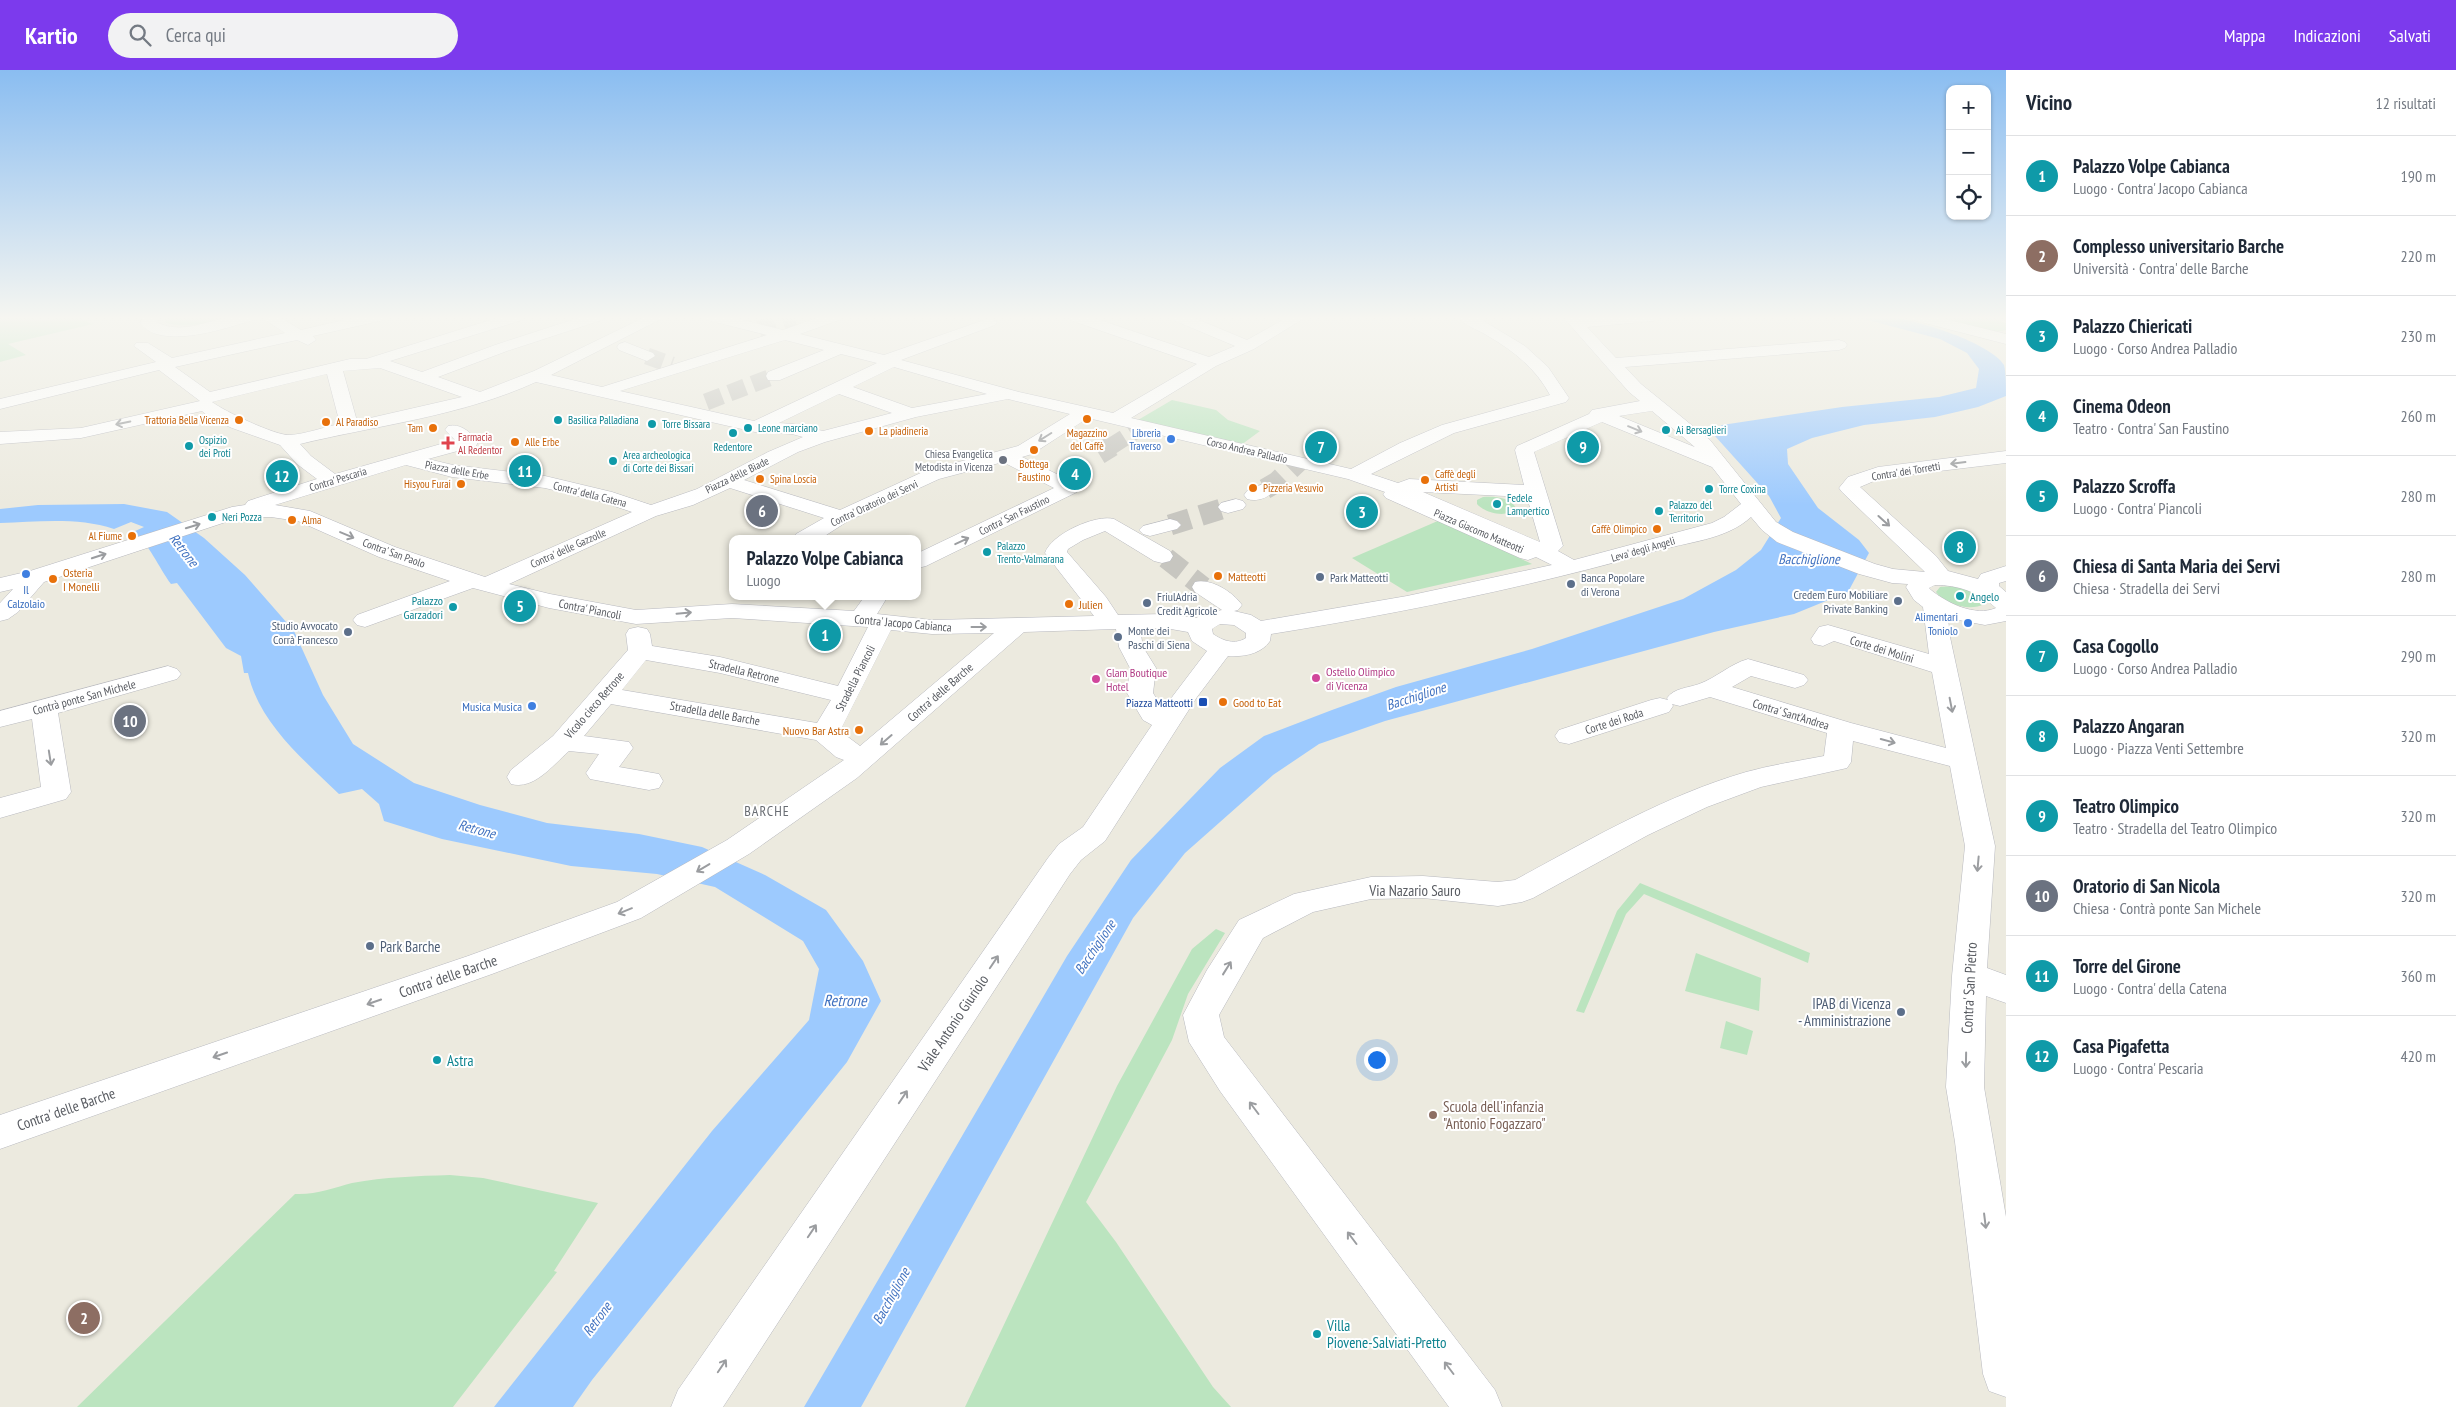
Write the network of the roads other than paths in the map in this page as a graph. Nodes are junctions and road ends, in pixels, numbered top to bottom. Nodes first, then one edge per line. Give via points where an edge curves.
1 (102, 379) edge
2 (179, 379) edge
3 (279, 379) edge
4 (347, 379) edge
5 (430, 379) edge
6 (525, 379) edge
7 (547, 379) edge
8 (635, 379) tunnel mouth
9 (855, 379) edge
10 (955, 379) edge
11 (1182, 379) edge
12 (1550, 379) edge
13 (1627, 379) edge
14 (840, 388) junction
15 (602, 393) junction
16 (477, 396) junction
17 (1015, 396) junction
18 (1560, 398) junction
19 (206, 402) junction
20 (706, 402) tunnel mouth
21 (0, 404) edge
22 (1655, 405) junction
23 (687, 413) junction
24 (910, 413) junction
25 (1084, 413) junction
26 (1601, 415) junction
27 (1114, 420) junction
28 (358, 424) junction
29 (756, 427) junction
30 (454, 430) dead end
31 (832, 434) junction
32 (0, 438) edge
33 (290, 440) junction
34 (1668, 442) junction
35 (1703, 444) junction
36 (1004, 455) junction
37 (2006, 457) edge
38 (409, 460) junction
39 (1720, 465) junction
40 (1354, 476) junction
41 (499, 477) joint
42 (332, 481) junction
43 (728, 481) junction
44 (1401, 490) junction
45 (1536, 492) junction
46 (650, 511) junction
47 (1745, 512) junction
48 (231, 514) junction
49 (841, 517) junction
50 (1712, 529) junction
51 (1770, 532) junction
52 (811, 535) edge
53 (1536, 548) junction
54 (1162, 556) tunnel mouth
55 (921, 561) edge
56 (1573, 568) junction
57 (2006, 572) edge
58 (36, 577) junction
59 (479, 583) junction
60 (0, 585) edge
61 (1202, 587) tunnel mouth
62 (1932, 590) junction
63 (876, 600) edge
64 (737, 604) edge
65 (1230, 605) dead end
66 (2002, 611) edge
67 (0, 614) edge
68 (636, 617) junction
69 (365, 620) dead end
70 (872, 620) junction
71 (1119, 622) junction
72 (1015, 627) junction
73 (1211, 637) junction
74 (1823, 638) dead end
75 (640, 650) junction
76 (1944, 667) junction
77 (168, 674) dead end
78 (1795, 680) dead end
79 (1710, 689) junction
80 (605, 695) junction
81 (846, 696) junction
82 (44, 709) junction
83 (0, 719) edge
84 (1168, 723) junction
85 (1841, 729) junction
86 (825, 733) junction
87 (1569, 736) dead end
88 (563, 742) junction
89 (866, 757) junction
90 (1963, 761) junction
91 (520, 777) dead end
92 (649, 781) dead end
93 (0, 808) edge
94 (1969, 976) junction
95 (2006, 989) edge
96 (0, 1132) edge
97 (2004, 1355) edge
98 (695, 1407) edge
99 (1478, 1407) edge

1 - 21 street
2 - 19 street
3 - 19 street
4 - 28 street
5 - 16 street
6 - 16 street
7 - 15 street
8 - 15 street
9 - 14 street
10 - 17 street, Corso Andrea Palladio
11 - 27 street
12 - 18 street
13 - 22 street
14 - 24 street
14 - 29 street
15 - 23 street
16 - 28 street via 430,417
17 - 24 street, Piazza delle Biade
17 - 25 street, Corso Andrea Palladio
18 - 26 street
18 - 40 street via 1448,429
19 -> 32 street via 81,433
19 - 33 street via 216,414 238,424
20 - 23 street
22 - 26 street
22 - 35 street
23 - 29 street
24 - 31 street, Piazza delle Biade
25 - 27 street, Corso Andrea Palladio
25 -> 36 street via 1025,450
26 -> 34 street
26 - 45 street via 1524,450
27 - 40 street, Corso Andrea Palladio
28 - 33 street
29 - 31 street
30 - 38 street, Piazza delle Erbe via 469,442
31 - 43 street, Piazza delle Biade via 791,448
33 - 42 street via 304,460
34 - 35 street
34 - 39 street
35 - 39 street
36 - 49 street, Contra' Oratorio dei Servi via 932,475
55 -> 36 street, Contra' San Faustino via 1070,488
37 -> 62 street, Contra' dei Torretti via 1878,473 1855,480 1849,488 1922,555
38 - 41 street, Piazza delle Erbe
38 - 42 street, Contra' Pescaria
39 - 47 street
40 - 44 street, Corso Andrea Palladio
41 - 46 street, Contra' della Catena via 545,482
42 - 48 street, Contra' Pescaria
43 - 46 street, Piazza delle Biade via 665,509
43 - 49 street
44 - 45 street via 1409,485
44 - 53 street, Corso Andrea Palladio
45 - 53 street, Piazza Giacomo Matteotti via 1552,546
46 - 59 street, Contra' delle Gazzolle
47 - 50 street, Leva' degli Angeli
47 - 51 street
58 -> 48 street, Contra' Pescaria
48 -> 59 street, Contra' San Paolo via 271,511 303,516 387,552
49 - 52 street, Contra' Oratorio dei Servi
50 - 51 street, Leva' degli Angeli
50 - 56 street, Leva' degli Angeli
51 - 62 street
53 - 56 street, Corso Andrea Palladio
54 - 71 street via 1147,532 1107,522 1058,546 1056,553
56 - 73 street via 1410,604 1256,629 1259,635 1253,645 1239,649
57 - 66 street via 1989,579 1987,587
58 - 60 street, Contra' Pescaria
58 - 67 street
59 - 68 street, Contra' Piancoli via 548,601
59 - 69 street, Contra' delle Gazzolle
61 - 65 street
62 - 66 street via 1964,614
62 - 66 street via 1970,583
62 - 76 street, Contra' San Pietro
63 - 70 street
68 -> 64 street, Contra' Jacopo Cabianca
64 - 70 street, Contra' Jacopo Cabianca
68 - 75 street
70 -> 72 street, Contra' Jacopo Cabianca via 932,627
70 - 81 street, Stradella Piancoli
71 - 72 street, Contra' Jacopo Cabianca
71 - 73 street, Contra' Jacopo Cabianca via 1164,621
71 - 84 street via 1143,668 1140,693 1152,714
72 -> 89 street, Contra' delle Barche
73 - 84 street, Viale Antonio Giuriolo via 1186,694
74 - 76 street, Corte dei Molini via 1828,632
75 - 80 street, Vicolo cieco Retrone
75 - 81 street, Stradella Retrone via 720,665
76 -> 90 street, Contra' San Pietro
77 - 82 street, Contrà ponte San Michele
78 - 79 street via 1748,667
79 - 85 street, Contra' Sant'Andrea
79 - 87 street, Corte dei Roda
80 - 86 street, Stradella delle Barche
80 - 88 street, Vicolo cieco Retrone
81 - 86 street, Stradella Piancoli
82 - 83 street, Contrà ponte San Michele
82 -> 93 street via 56,792
98 -> 84 street, Viale Antonio Giuriolo via 1060,866 1070,852 1094,834
85 -> 90 street, Contra' Sant'Andrea
99 -> 85 street, Via Nazario Sauro via 1207,1042 1201,1015 1219,980 1251,929 1305,902 1371,888 1422,887 1498,894 1522,890 1637,828 1697,800 1754,779 1837,762
86 - 89 street via 846,751
88 - 91 street
88 - 92 street, Vicolo cieco Retrone via 625,741 600,774
89 -> 96 street, Contra' delle Barche via 738,847 629,910
90 -> 94 street, Contra' San Pietro via 1980,846
94 - 95 street
94 -> 97 street, Contra' San Pietro via 1965,1087

